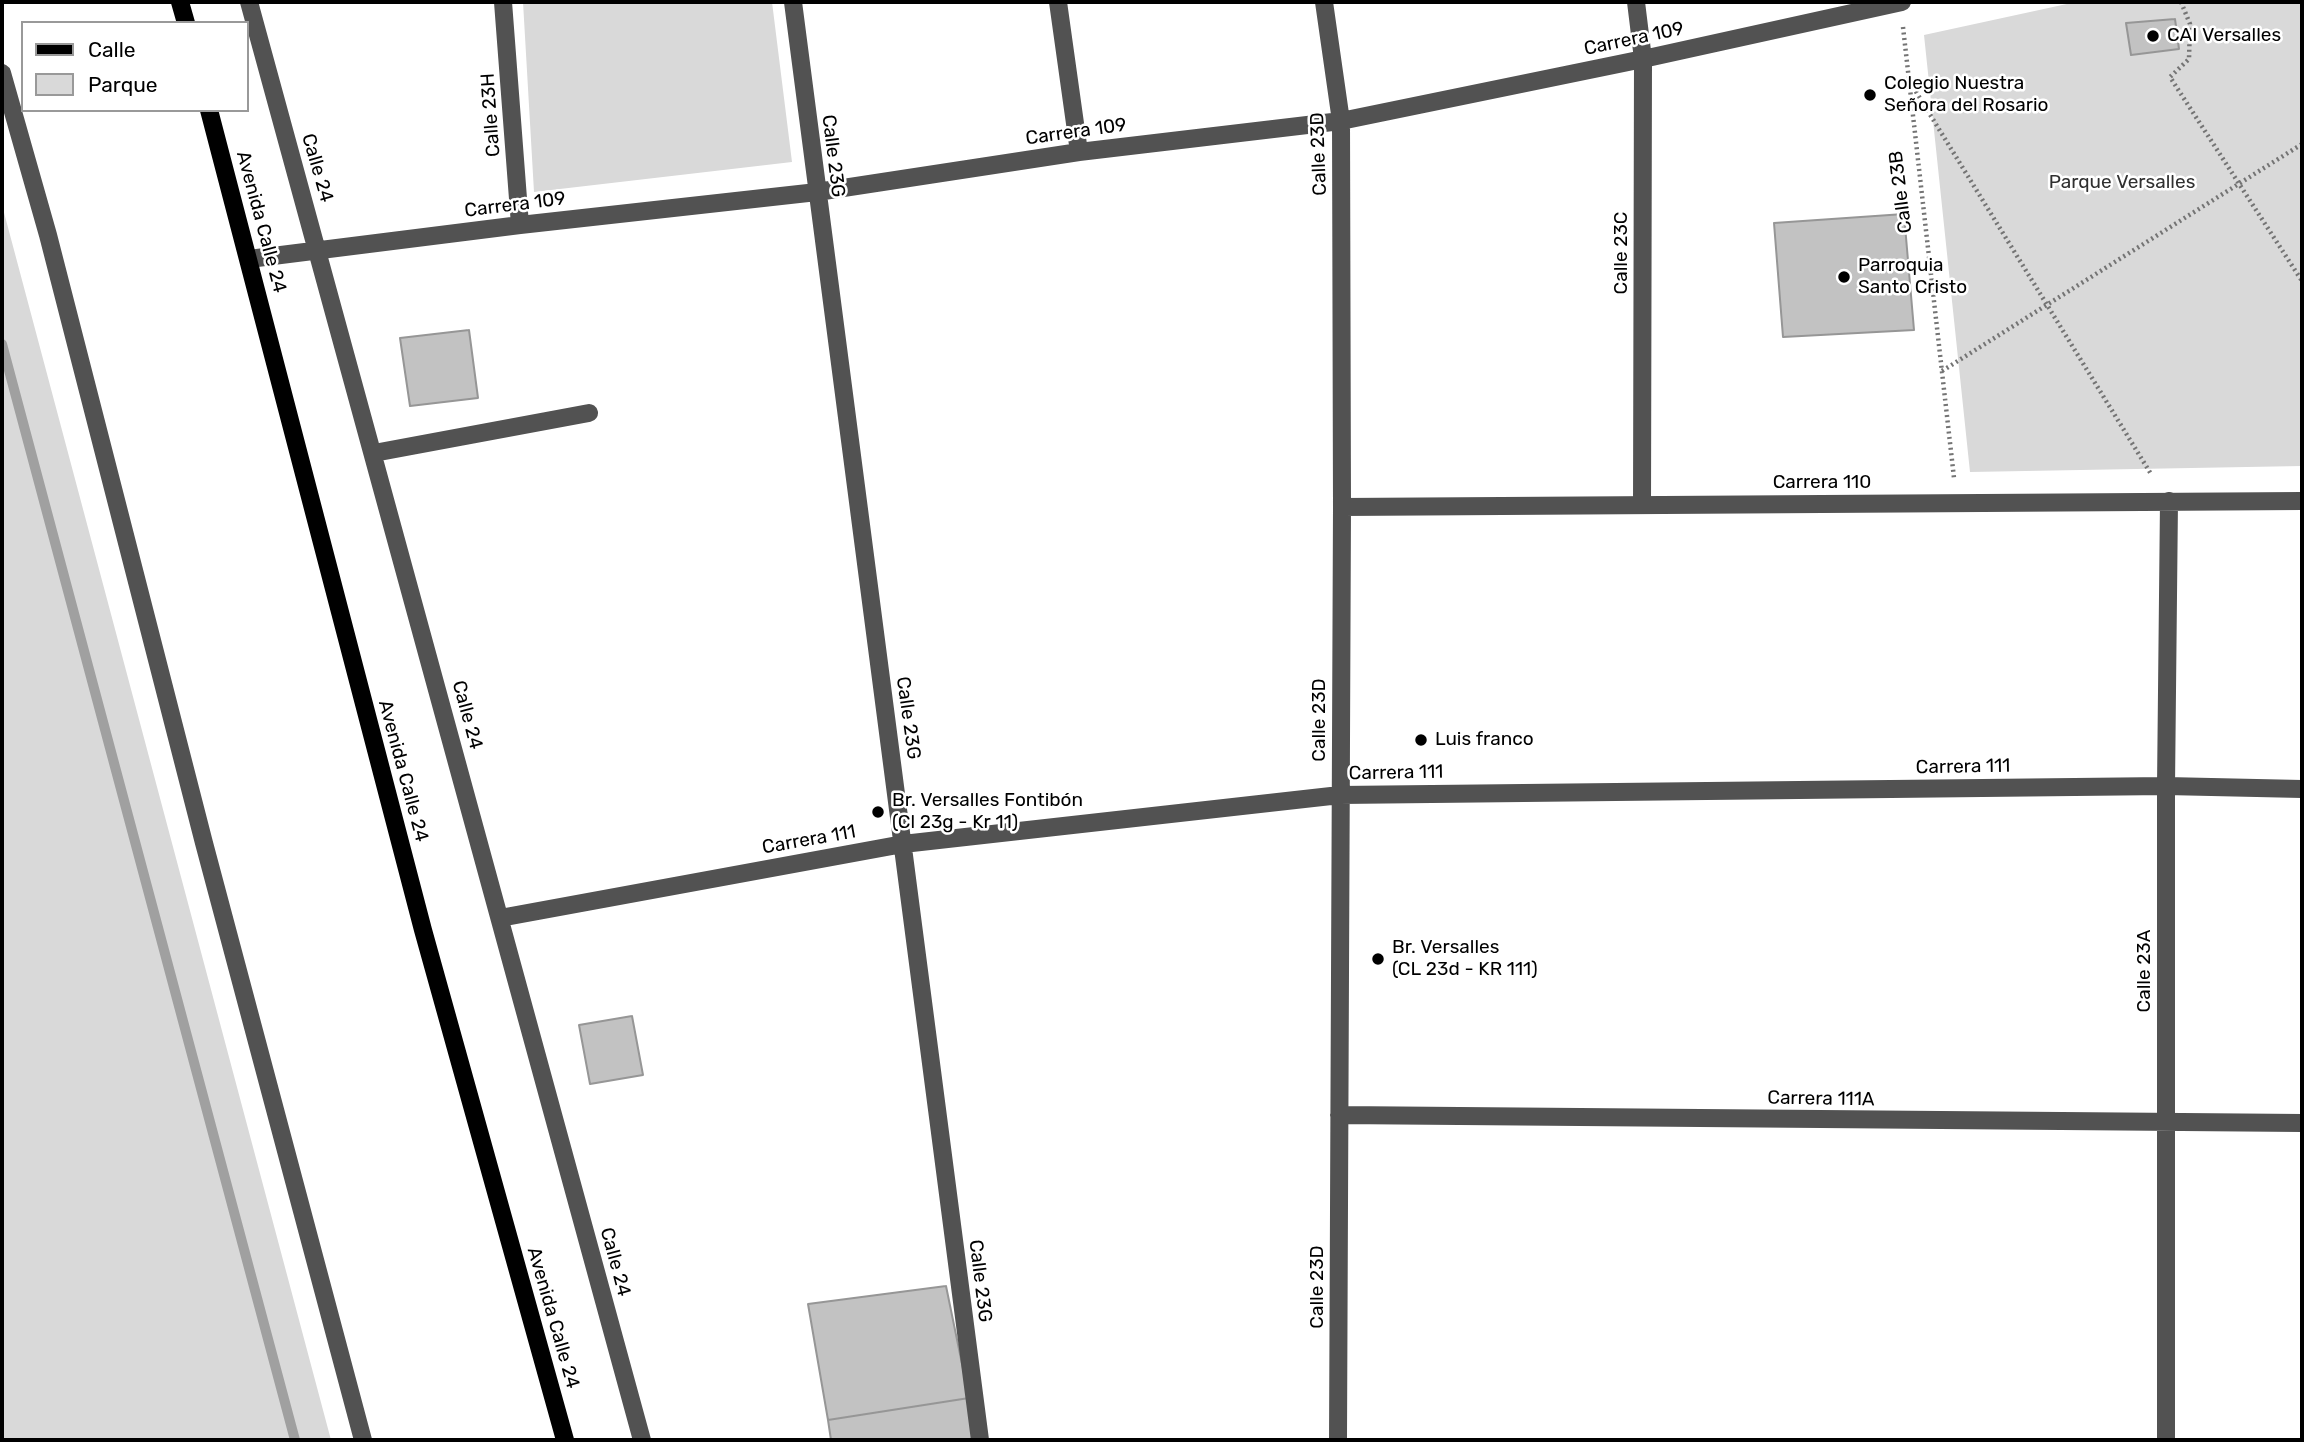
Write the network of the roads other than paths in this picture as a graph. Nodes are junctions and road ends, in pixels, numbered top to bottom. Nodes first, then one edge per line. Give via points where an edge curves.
1 (180, 2) edge
2 (249, 2) edge
3 (503, 2) edge
4 (793, 2) edge
5 (1058, 2) edge
6 (1324, 2) edge
7 (1636, 2) edge
8 (1901, 2) edge
9 (185, 21) edge
10 (1643, 60) junction
11 (2, 73) edge
12 (210, 112) edge
13 (1340, 121) junction
14 (1079, 152) junction
15 (817, 192) junction
16 (520, 225) junction
17 (318, 251) junction
18 (249, 259) junction
19 (589, 413) dead end
20 (374, 453) junction
21 (2169, 501) junction
22 (2302, 501) edge
23 (1642, 505) junction
24 (1342, 507) junction
25 (2166, 786) junction
26 (2302, 789) edge
27 (1340, 795) junction
28 (903, 845) junction
29 (500, 918) junction
30 (1339, 1115) junction
31 (2167, 1123) junction
32 (2302, 1123) edge
33 (363, 1440) edge
34 (565, 1440) edge
35 (642, 1440) edge
36 (980, 1440) edge
37 (1338, 1440) edge
38 (2166, 1440) edge

1 - 9 main road
2 - 17 street, Calle 24
3 - 16 street, Calle 23H
4 - 15 street, Calle 23G
5 - 14 street
6 - 13 street, Calle 23D
7 - 10 street, Calle 23C
8 - 10 street, Carrera 109
10 - 13 street, Carrera 109
10 - 23 street, Calle 23C
11 - 33 street
12 - 18 main road, Avenida Calle 24
13 - 14 street, Carrera 109
13 - 24 street, Calle 23D
14 - 15 street, Carrera 109
15 - 16 street, Carrera 109
15 - 28 street, Calle 23G
16 - 17 street, Carrera 109
17 - 18 street, Carrera 109
17 - 20 street, Calle 24
18 - 34 main road, Avenida Calle 24 via 423,930
19 - 20 street
20 - 29 street, Calle 24
21 - 22 street, Carrera 110
21 - 23 street, Carrera 110
21 - 25 street, Calle 23A
23 - 24 street, Carrera 110
24 - 27 street, Calle 23D
25 - 26 street, Carrera 111
25 - 27 street, Carrera 111
25 - 31 street, Calle 23A
27 - 28 street, Carrera 111
27 - 30 street, Calle 23D
28 - 29 street, Carrera 111
28 - 36 street, Calle 23G
29 - 35 street, Calle 24
30 - 31 street, Carrera 111A
30 - 37 street, Calle 23D
31 - 32 street, Carrera 111A
31 - 38 street, Calle 23A

